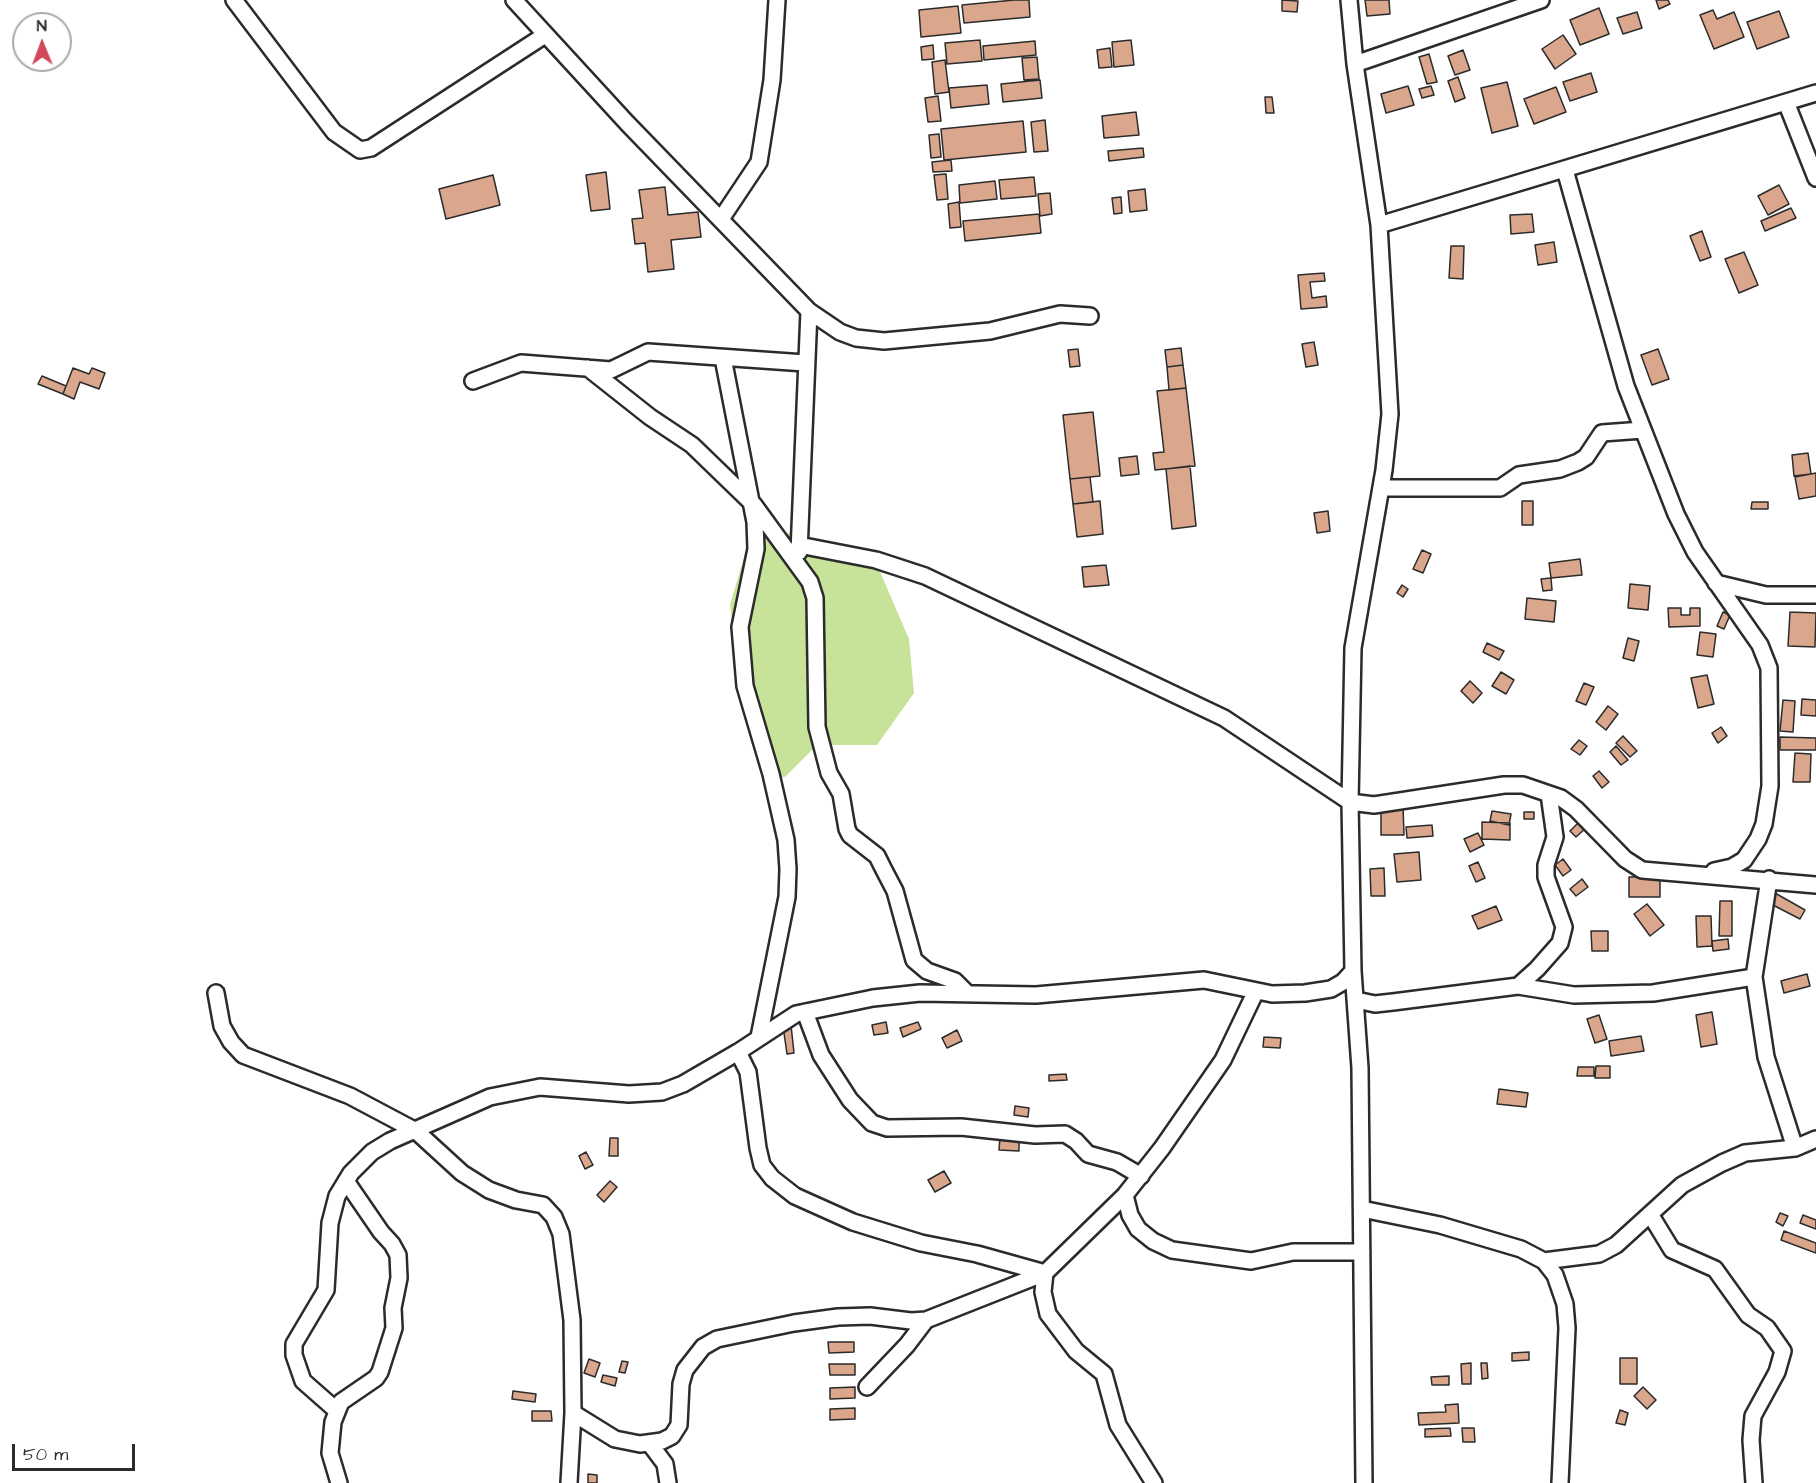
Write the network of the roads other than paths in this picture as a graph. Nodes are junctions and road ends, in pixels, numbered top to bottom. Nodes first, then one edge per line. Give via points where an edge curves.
1 (234, 0) edge
2 (514, 0) edge
3 (777, 0) edge
4 (1349, 0) edge
5 (1541, 0) edge
6 (545, 35) junction
7 (1355, 64) junction
8 (1816, 93) edge
9 (1786, 102) junction
10 (1565, 170) junction
11 (1816, 178) edge
12 (721, 219) junction
13 (1379, 225) junction
14 (809, 311) junction
15 (1090, 316) dead end
16 (723, 358) junction
17 (805, 363) junction
18 (588, 368) junction
19 (473, 381) dead end
20 (1643, 430) junction
21 (1381, 488) junction
22 (754, 505) junction
23 (799, 544) junction
24 (800, 564) junction
25 (1716, 583) junction
26 (1816, 595) edge
27 (1549, 794) junction
28 (1350, 802) junction
29 (1697, 874) junction
30 (1769, 879) junction
31 (1816, 885) edge
32 (1353, 971) junction
33 (1754, 977) junction
34 (1518, 986) junction
35 (1256, 991) junction
36 (216, 993) dead end
37 (967, 993) junction
38 (1356, 1000) junction
39 (805, 1012) junction
40 (759, 1037) junction
41 (738, 1052) junction
42 (416, 1131) junction
43 (1816, 1139) edge
44 (1795, 1148) junction
45 (1141, 1176) junction
46 (346, 1181) junction
47 (1125, 1195) junction
48 (1362, 1209) junction
49 (1650, 1214) junction
50 (1362, 1252) junction
51 (1544, 1261) junction
52 (1045, 1273) junction
53 (926, 1320) junction
54 (867, 1387) dead end
55 (336, 1410) junction
56 (573, 1413) junction
57 (650, 1444) junction
58 (339, 1483) edge
59 (569, 1483) edge
60 (668, 1483) edge
61 (1154, 1483) edge
62 (1364, 1483) edge
63 (1560, 1483) edge
64 (1754, 1483) edge

1 - 6 street via 334,132 360,150 371,148
2 - 6 street
3 - 12 street via 772,80 759,162
4 - 7 street
5 - 7 street
6 - 12 street
7 - 13 street
8 - 9 street
9 - 10 street
9 - 11 street
10 - 13 street
10 - 20 street via 1626,387
12 - 14 street
13 - 21 street via 1390,414
14 - 15 street via 840,332 874,341 990,331 1060,314
14 - 17 street
16 - 17 street
16 - 18 street via 648,352 612,370
16 - 22 street
17 - 23 street
18 - 19 street via 521,363
18 - 22 street via 692,445
20 - 21 street via 1602,433 1578,462 1519,475 1500,488
20 - 25 street via 1676,514
21 - 28 street via 1353,648
22 - 24 street
22 - 40 street via 756,549 740,627 746,686 771,774 786,840 788,868 787,897
23 - 24 street
23 - 28 street via 876,560 925,576 1224,718
24 - 37 street via 815,598 820,742 829,773 841,794 847,829 877,856 890,880 914,960 927,971 955,981
25 - 26 street via 1766,595
25 - 29 street via 1760,645 1769,668 1769,794 1761,831 1744,860 1732,867
27 - 28 street via 1513,784 1374,805
27 - 29 street via 1576,808 1634,866 1650,872
27 - 34 street via 1555,837 1546,876 1564,927 1560,943
28 - 32 street
29 - 30 street
30 - 31 street
30 - 33 street
32 - 35 street via 1343,982 1320,991
32 - 38 street
33 - 34 street via 1653,993 1575,995
33 - 44 street via 1766,1057
34 - 38 street via 1375,1004
35 - 37 street via 1204,980 1036,995
35 - 45 street via 1223,1060
36 - 42 street via 222,1026 243,1055 350,1096
37 - 39 street via 873,998
38 - 48 street
39 - 40 street
39 - 45 street via 821,1055 850,1100 872,1123 886,1128 961,1127 1035,1135 1065,1134 1088,1154 1117,1162
40 - 41 street
41 - 42 street via 662,1092 629,1094 540,1087 510,1091
41 - 52 street via 748,1072 762,1165 795,1196 853,1222 921,1243
42 - 46 street via 372,1152
42 - 56 street via 462,1173 489,1190 543,1205 554,1217 561,1234 568,1281
43 - 44 street
44 - 49 street via 1745,1153 1722,1163 1690,1180
45 - 47 street
46 - 55 street via 337,1196 330,1223 326,1290 294,1344 303,1381
46 - 55 street via 392,1244 398,1255 399,1278 394,1328 380,1372 348,1395
47 - 50 street via 1138,1229 1172,1250 1251,1261 1293,1252
47 - 52 street
48 - 50 street
48 - 51 street via 1473,1234 1521,1249
49 - 51 street via 1634,1231 1599,1254
49 - 64 street via 1672,1250 1715,1269 1748,1315 1767,1328 1783,1351 1777,1372 1753,1416
50 - 62 street
51 - 63 street via 1560,1285 1567,1328
52 - 53 street
52 - 61 street via 1043,1292 1048,1314 1076,1350 1104,1374 1118,1425
53 - 54 street
53 - 57 street via 838,1317 717,1339 692,1358 682,1376 677,1430
55 - 58 street via 330,1453
56 - 57 street via 615,1439
56 - 59 street
57 - 60 street via 665,1464

